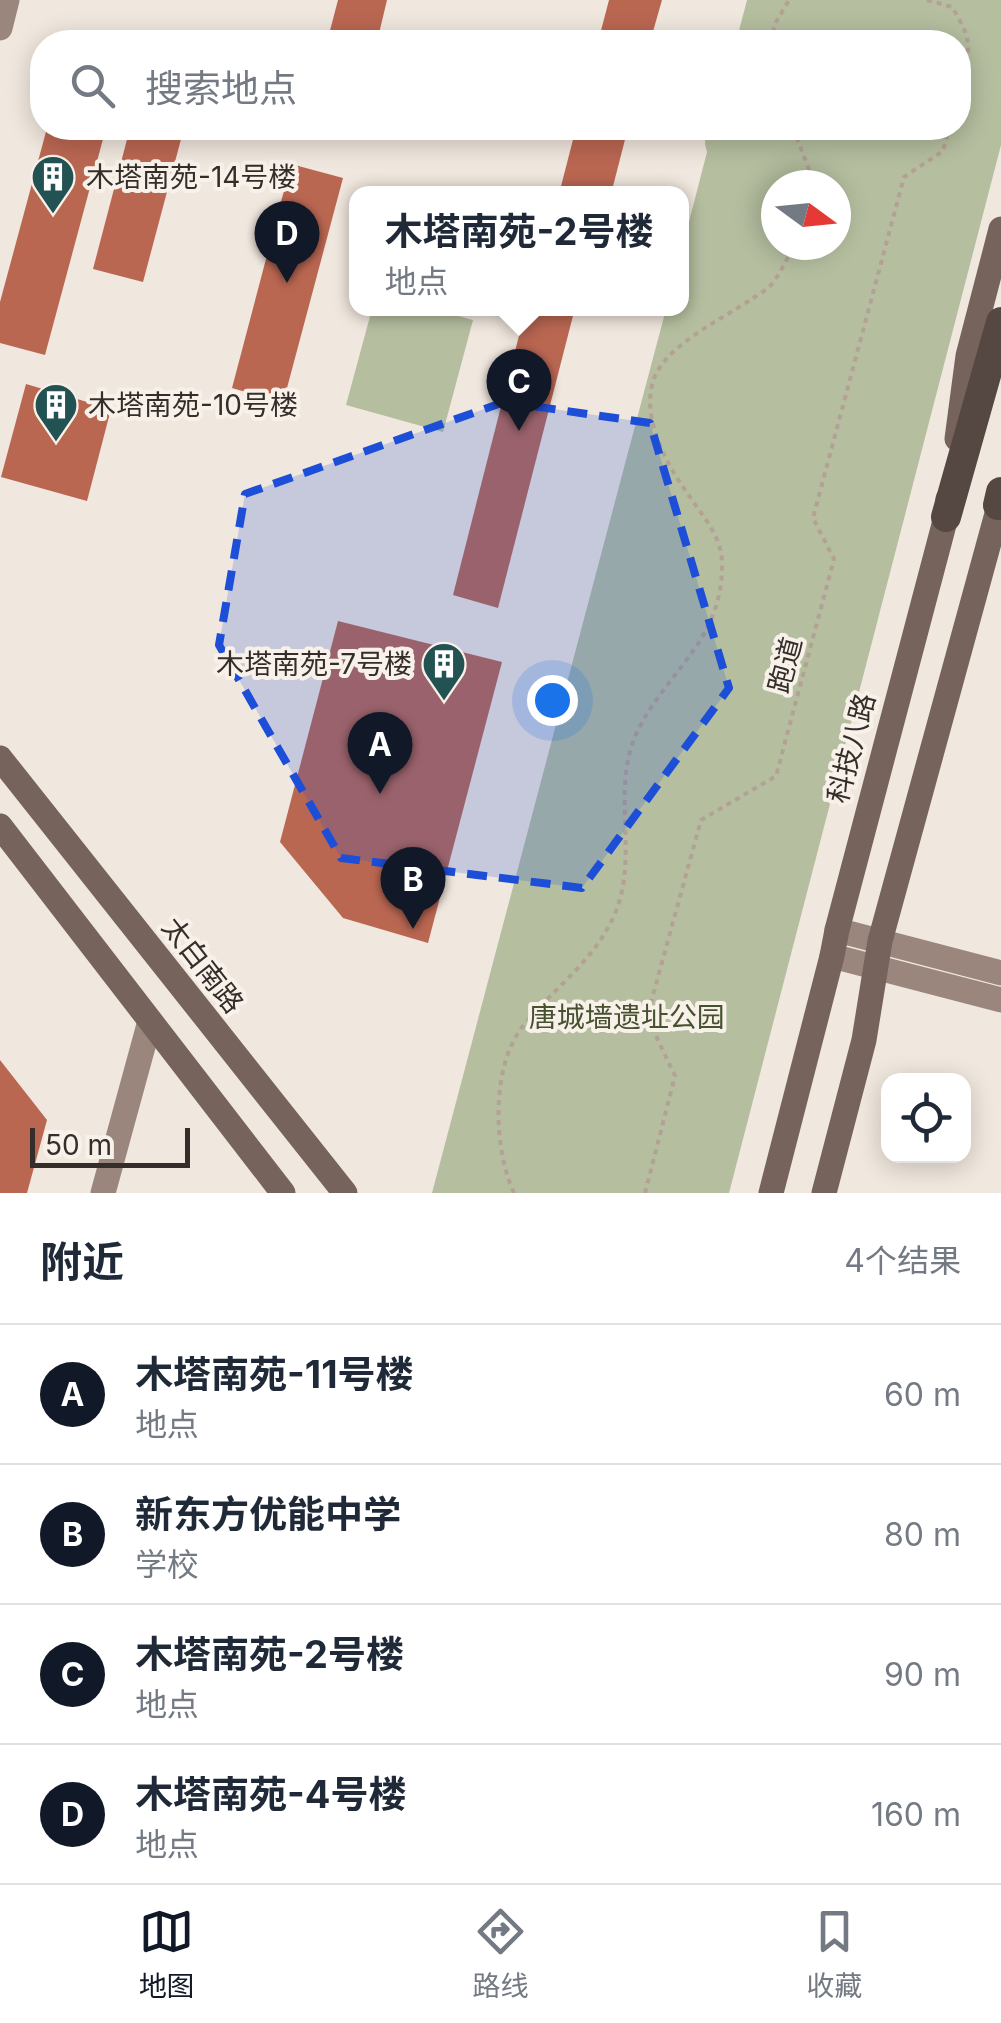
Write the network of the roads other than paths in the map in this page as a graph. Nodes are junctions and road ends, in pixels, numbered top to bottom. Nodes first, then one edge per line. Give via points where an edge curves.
1 (8, 0) edge
2 (0, 28) edge
3 (1001, 229) edge
4 (1001, 322) edge
5 (1000, 499) edge
6 (946, 518) junction
7 (4, 761) edge
8 (0, 826) edge
9 (837, 930) junction
10 (878, 954) junction
11 (832, 956) junction
12 (1001, 974) edge
13 (1001, 1000) edge
14 (150, 1021) junction
15 (104, 1193) edge
16 (283, 1193) edge
17 (345, 1193) edge
18 (771, 1193) edge
19 (824, 1193) edge

1 - 2 street
3 - 6 main road via 968,356
4 - 6 highway, 科技八路
5 - 10 main road
6 - 9 main road, 科技八路
7 - 17 main road, 太白南路
8 - 14 main road
9 - 10 street
9 - 11 main road, 科技八路
10 - 11 street
10 - 12 street
10 - 13 street
10 - 19 main road via 864,1040
11 - 18 main road, 科技八路
14 - 15 street
14 - 16 main road

